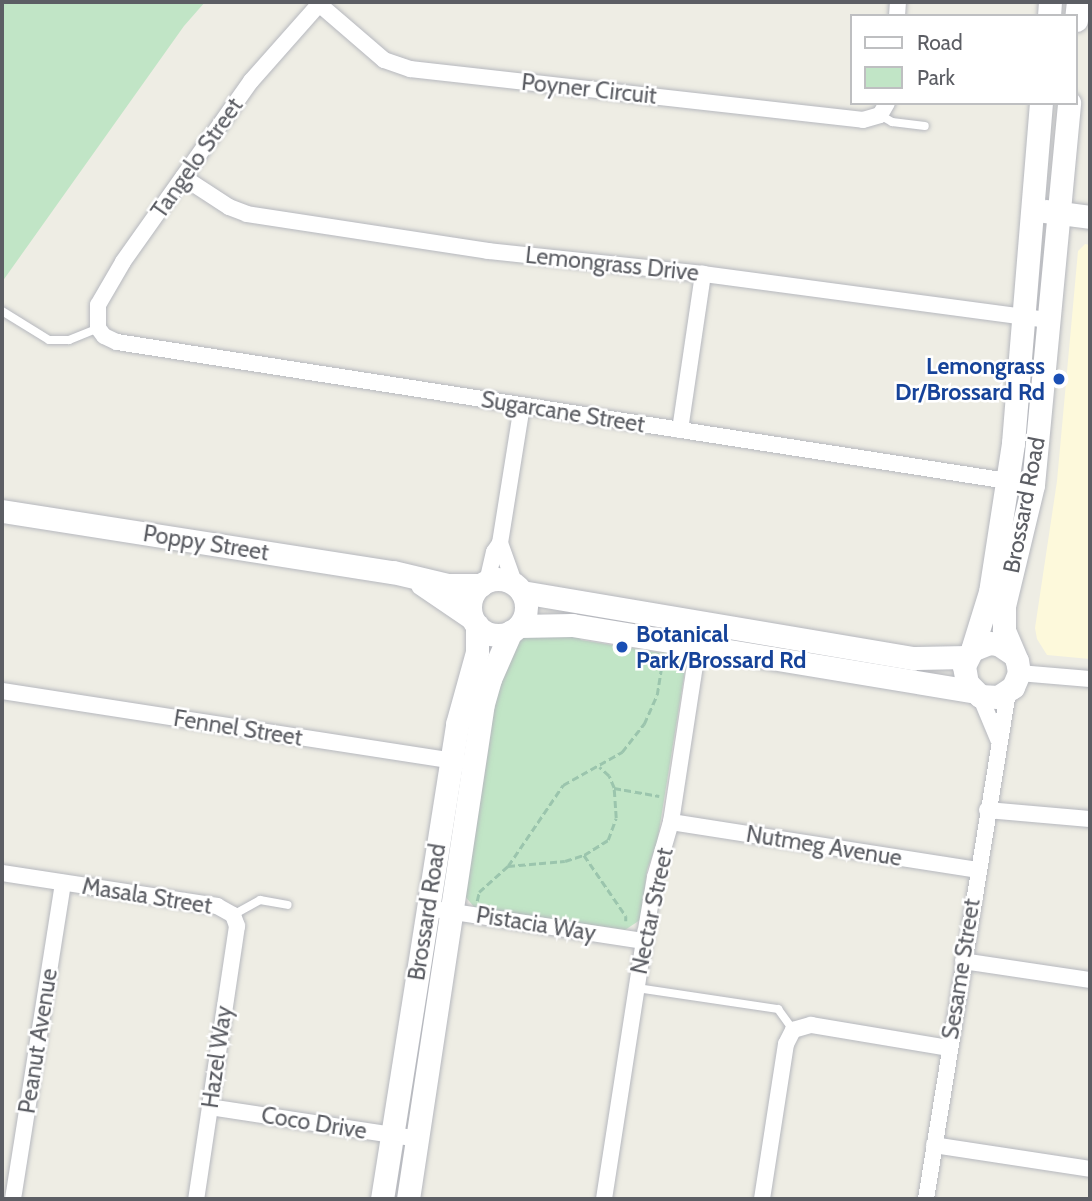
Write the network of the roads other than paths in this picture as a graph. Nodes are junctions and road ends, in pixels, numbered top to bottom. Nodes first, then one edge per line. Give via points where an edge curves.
1 (320, 3) edge
2 (1041, 105) edge
3 (1069, 105) edge
4 (884, 109) edge
5 (925, 126) dead end
6 (183, 177) junction
7 (1031, 210) junction
8 (1059, 212) junction
9 (1090, 216) edge
10 (703, 274) junction
11 (2, 311) edge
12 (1024, 317) junction
13 (1050, 320) junction
14 (98, 328) junction
15 (522, 406) junction
16 (680, 430) junction
17 (1007, 481) junction
18 (1032, 485) junction
19 (2, 512) edge
20 (500, 543) junction
21 (411, 576) junction
22 (484, 583) junction
23 (518, 589) junction
24 (475, 622) junction
25 (515, 629) junction
26 (698, 645) junction
27 (970, 653) junction
28 (1013, 673) junction
29 (1090, 679) edge
30 (2, 691) edge
31 (976, 693) junction
32 (998, 739) junction
33 (451, 761) junction
34 (474, 765) junction
35 (988, 810) junction
36 (1090, 819) edge
37 (671, 822) junction
38 (977, 870) junction
39 (2, 873) edge
40 (63, 883) junction
41 (288, 905) dead end
42 (428, 908) junction
43 (464, 913) junction
44 (233, 915) junction
45 (644, 941) junction
46 (963, 961) junction
47 (1090, 981) edge
48 (637, 988) junction
49 (793, 1030) junction
50 (948, 1048) junction
51 (210, 1107) junction
52 (393, 1136) junction
53 (418, 1139) junction
54 (934, 1146) junction
55 (1090, 1169) edge
56 (13, 1199) edge
57 (196, 1199) edge
58 (382, 1199) edge
59 (408, 1199) edge
60 (604, 1199) edge
61 (762, 1199) edge
62 (926, 1199) edge

1 - 4 street, Poyner Circuit via 384,60 410,69 863,120
1 - 6 street, Tangelo Street via 251,81
2 - 7 street, Brossard Road
3 - 8 street, Brossard Road
4 - 5 lane, Poyner Circuit via 892,122
6 - 10 street, Lemongrass Drive via 247,214 488,251
6 - 14 street, Tangelo Street via 103,293
7 - 8 street
7 - 12 street, Brossard Road
8 - 9 street
8 - 13 street, Brossard Road
10 - 12 street, Lemongrass Drive
10 - 16 street
11 - 14 lane via 49,340 69,340
12 - 13 street, Lemongrass Drive
12 - 17 street, Brossard Road
13 - 18 street, Brossard Road
14 - 15 street, Sugarcane Street via 117,342
15 - 16 street, Sugarcane Street
15 - 20 street
16 - 17 street, Sugarcane Street
17 - 18 street, Sugarcane Street
17 - 27 street, Brossard Road via 990,592
18 - 28 street, Brossard Road via 1004,606
19 - 21 street, Poppy Street
20 - 22 street
20 - 23 street
21 - 22 street, Poppy Street via 458,586
21 - 24 street, Poppy Street
22 - 23 street via 502,580
22 - 24 street via 471,600
23 - 25 street via 526,610
23 - 26 street
24 - 25 street via 493,634
24 - 33 street, Brossard Road via 477,652 461,703
25 - 26 street via 572,625
25 - 34 street, Brossard Road via 490,679
26 - 27 street via 914,658
26 - 31 street
26 - 37 street, Nectar Street
27 - 28 street via 998,643
27 - 31 street via 964,675
28 - 29 street
28 - 31 street via 998,697
28 - 32 street, Sesame Street
30 - 33 street, Fennel Street
31 - 32 street
32 - 35 street, Sesame Street
33 - 34 street, Fennel Street
33 - 42 street, Brossard Road
34 - 43 street, Brossard Road
35 - 36 street
35 - 38 street, Sesame Street
37 - 38 street, Nutmeg Avenue
37 - 45 street, Nectar Street
38 - 46 street, Sesame Street
39 - 40 street, Masala Street
40 - 44 street, Masala Street via 217,906
40 - 56 street, Peanut Avenue
41 - 44 lane, Masala Street via 260,900
42 - 43 street, Pistacia Way
42 - 52 street, Brossard Road
43 - 45 street, Pistacia Way
43 - 53 street, Brossard Road
44 - 51 street, Hazel Way via 237,926
45 - 48 street, Nectar Street
46 - 47 street
46 - 50 street, Sesame Street
48 - 49 lane via 778,1009
48 - 60 street, Nectar Street
49 - 50 street via 811,1025
49 - 61 street via 786,1044
50 - 54 street, Sesame Street
51 - 52 street, Coco Drive
51 - 57 street, Hazel Way
52 - 53 street, Coco Drive
52 - 58 street, Brossard Road
53 - 59 street, Brossard Road
54 - 55 street
54 - 62 street, Sesame Street

